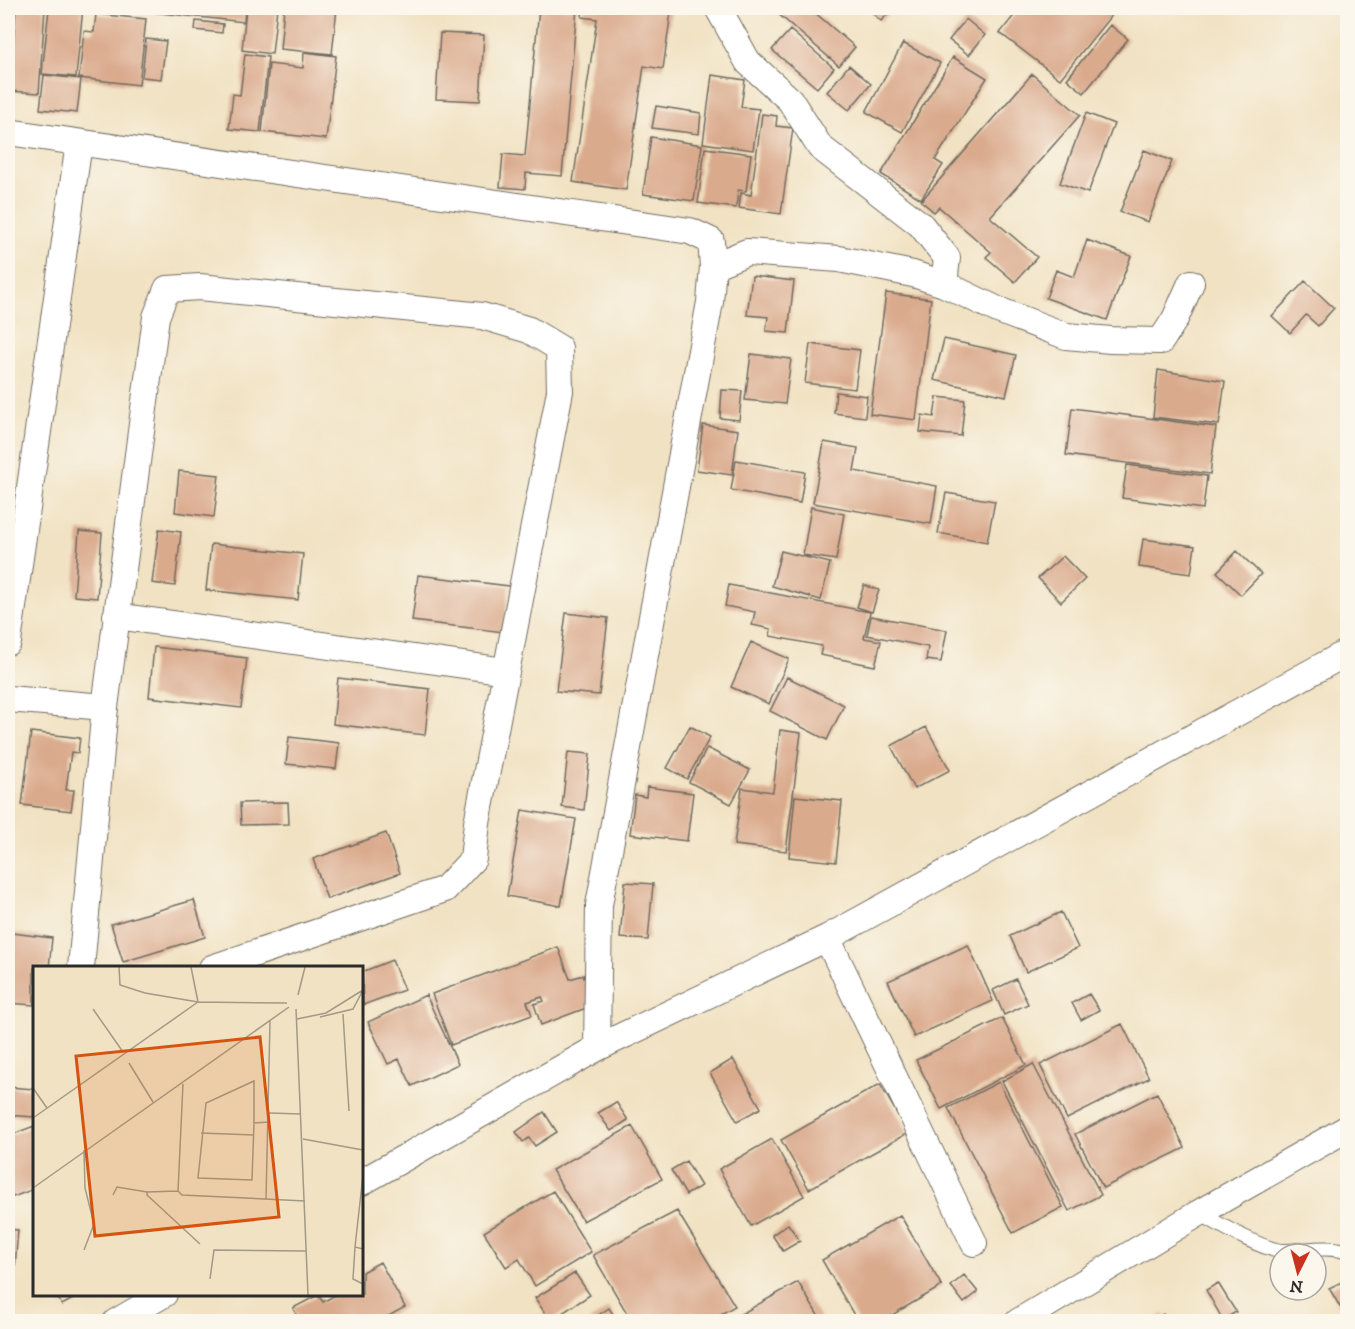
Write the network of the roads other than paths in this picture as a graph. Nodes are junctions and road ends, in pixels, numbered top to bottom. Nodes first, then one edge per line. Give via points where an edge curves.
1 (718, 8) edge
2 (8, 132) edge
3 (80, 143) junction
4 (713, 266) junction
5 (1191, 283) dead end
6 (944, 284) junction
7 (116, 616) junction
8 (8, 642) edge
9 (1347, 652) edge
10 (506, 671) junction
11 (8, 699) edge
12 (105, 707) junction
13 (827, 938) junction
14 (81, 966) edge
15 (218, 966) edge
16 (597, 1048) junction
17 (1347, 1128) edge
18 (363, 1181) edge
19 (1199, 1212) junction
20 (974, 1243) dead end
21 (1347, 1252) edge
22 (161, 1296) edge
23 (116, 1322) edge
24 (1018, 1322) edge

1 - 6 street via 748,62 790,100 820,147 921,225 947,258
2 - 3 street
3 - 4 street via 690,231 711,241
3 - 8 street
4 - 6 street via 747,252 839,259
4 - 16 street via 710,302 599,905
5 - 6 street via 1161,341 1066,336
7 - 10 street
7 - 10 street via 156,317 167,289 200,287 482,316 529,330 559,348 560,391
7 - 12 street
9 - 13 street
10 - 15 street via 473,859 445,889
11 - 12 street
12 - 14 street
13 - 16 street
13 - 20 street
16 - 18 street
17 - 19 street
19 - 21 lane via 1236,1234 1281,1251 1309,1248
19 - 24 street
22 - 23 street

